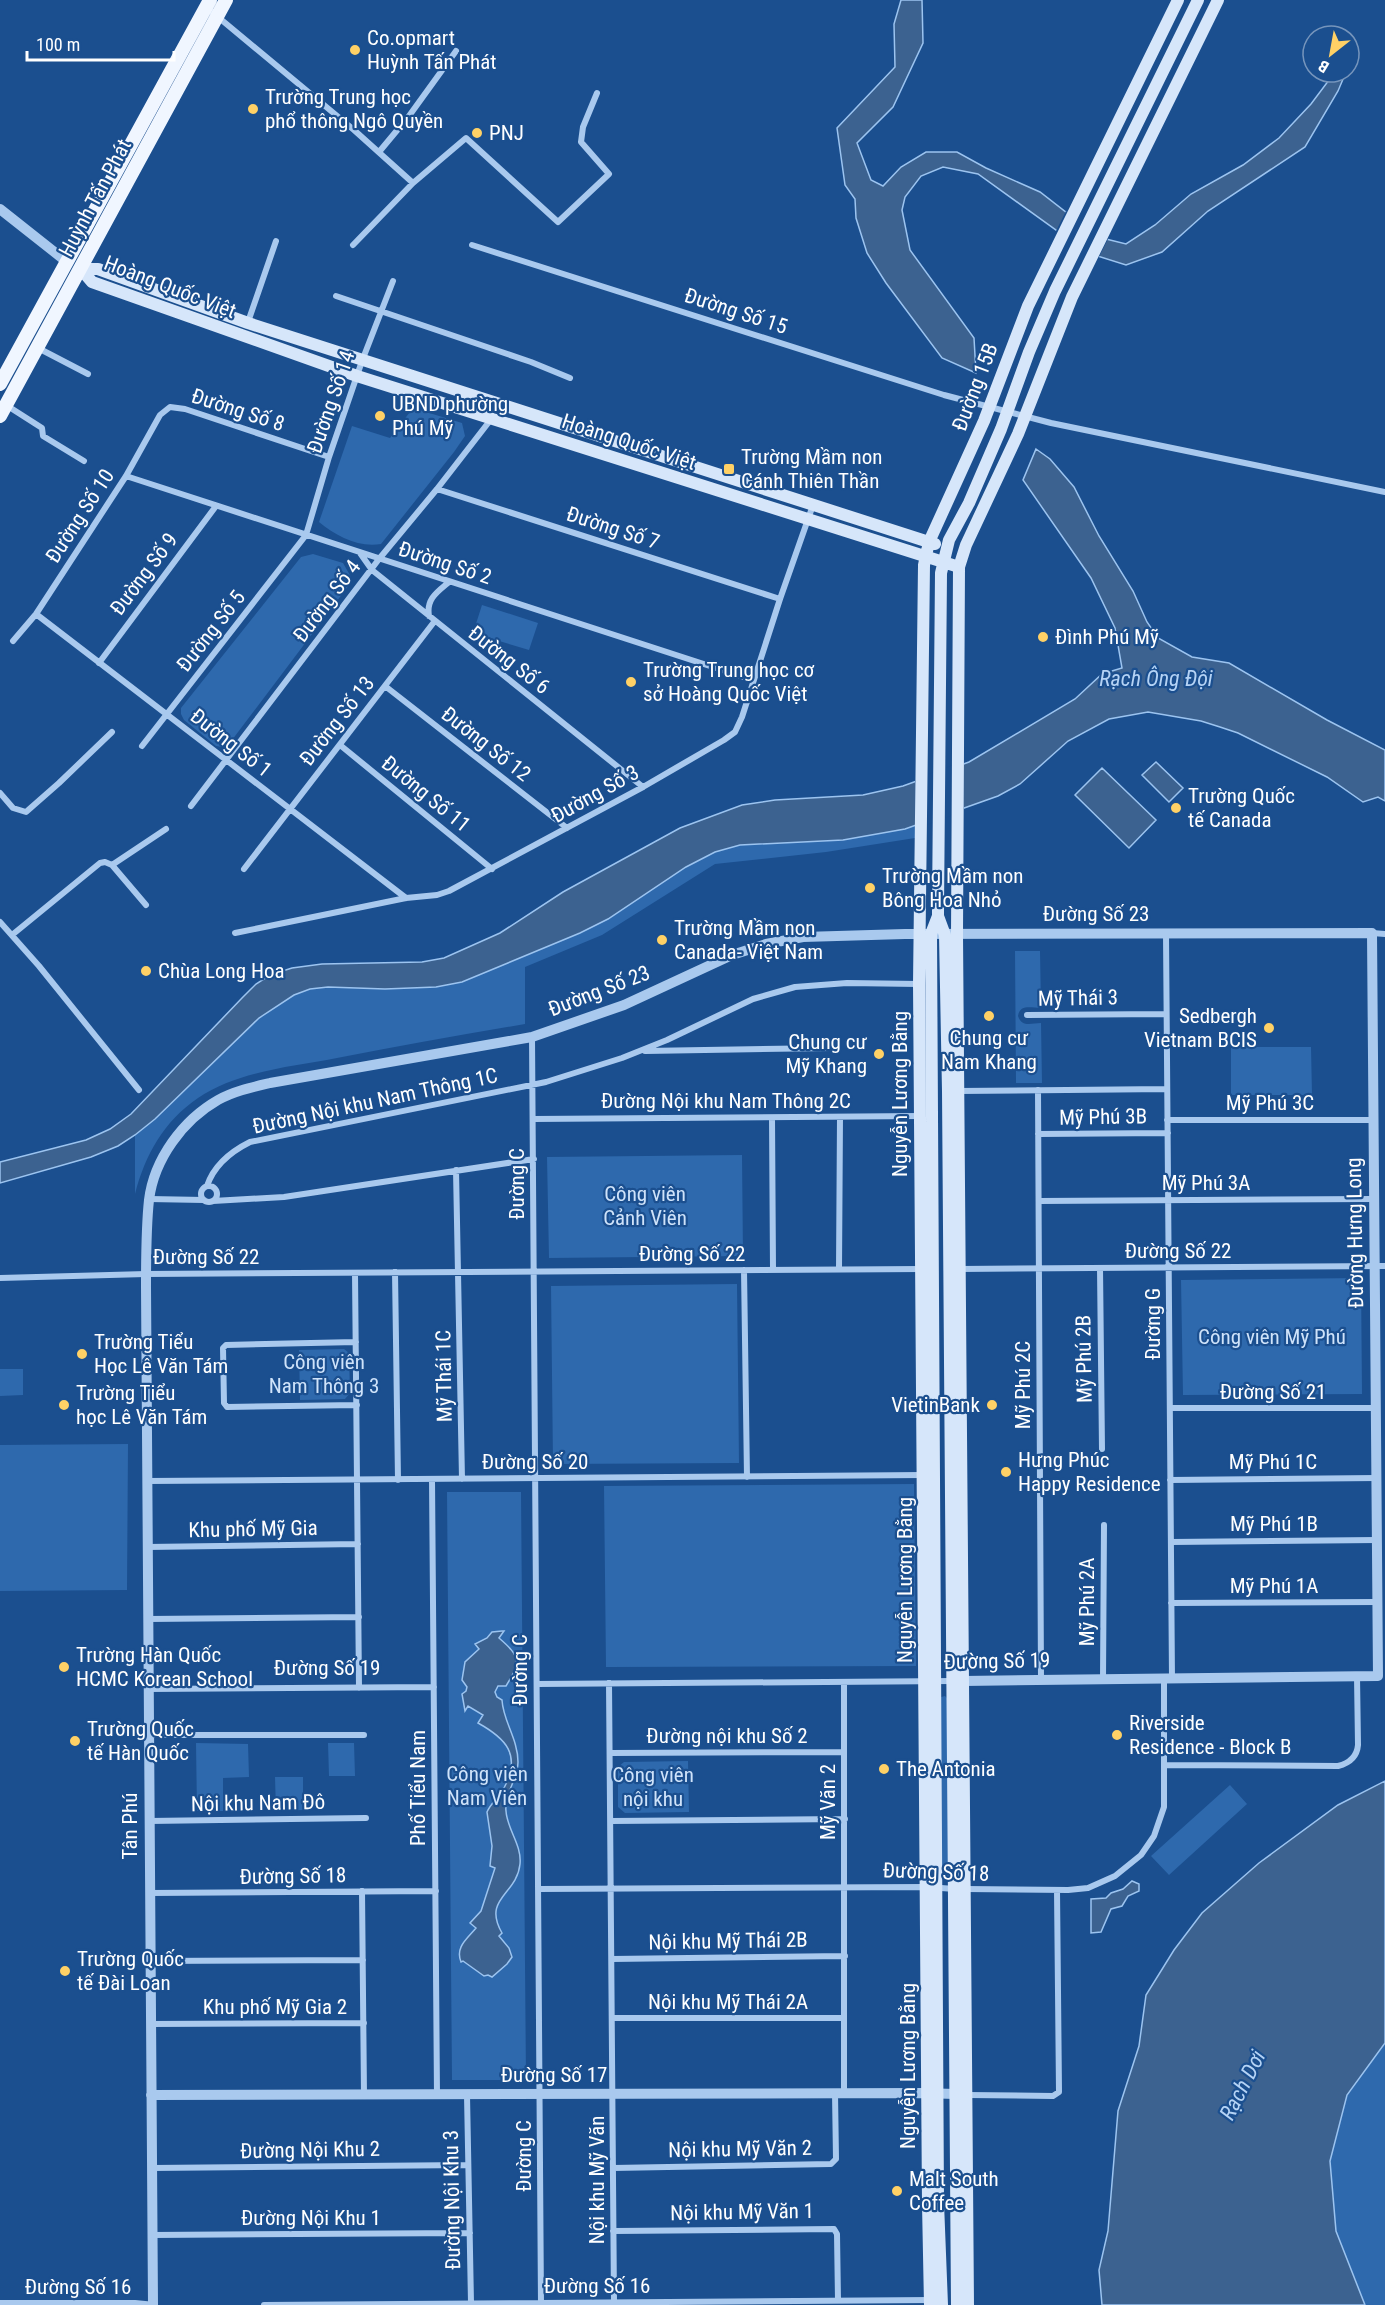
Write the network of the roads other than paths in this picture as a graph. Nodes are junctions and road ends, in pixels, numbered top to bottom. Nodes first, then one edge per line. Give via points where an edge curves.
1 (226, 0) edge
2 (1178, 0) edge
3 (1198, 0) edge
4 (1218, 0) edge
5 (208, 3) edge
6 (218, 15) junction
7 (456, 51) dead end
8 (1141, 74) junction
9 (1158, 82) junction
10 (1174, 90) junction
11 (597, 93) dead end
12 (379, 152) junction
13 (412, 183) junction
14 (0, 209) edge
15 (276, 241) dead end
16 (353, 244) dead end
17 (472, 245) dead end
18 (67, 262) junction
19 (81, 269) junction
20 (393, 281) dead end
21 (336, 296) dead end
22 (381, 311) junction
23 (248, 323) junction
24 (38, 347) junction
25 (362, 361) junction
26 (4, 365) edge
27 (88, 374) dead end
28 (357, 376) junction
29 (570, 378) dead end
30 (0, 384) edge
31 (170, 407) joint
32 (990, 407) junction
33 (3, 411) edge
34 (1008, 411) junction
35 (1025, 416) junction
36 (492, 418) junction
37 (329, 457) junction
38 (84, 462) dead end
39 (126, 476) junction
40 (437, 489) junction
41 (1385, 492) edge
42 (813, 505) junction
43 (216, 506) junction
44 (808, 520) junction
45 (306, 535) junction
46 (929, 542) junction
47 (946, 548) junction
48 (360, 553) junction
49 (962, 553) junction
50 (925, 556) junction
51 (379, 559) junction
52 (943, 562) junction
53 (959, 567) junction
54 (372, 570) junction
55 (449, 582) junction
56 (780, 599) junction
57 (36, 614) junction
58 (431, 619) junction
59 (13, 640) dead end
60 (99, 663) junction
61 (753, 680) junction
62 (385, 686) junction
63 (166, 714) junction
64 (112, 732) dead end
65 (340, 745) junction
66 (142, 746) dead end
67 (226, 760) junction
68 (643, 787) junction
69 (0, 793) edge
70 (191, 806) dead end
71 (290, 809) junction
72 (567, 828) junction
73 (166, 830) dead end
74 (112, 865) junction
75 (244, 869) dead end
76 (492, 869) junction
77 (406, 898) junction
78 (146, 905) dead end
79 (938, 916) junction
80 (0, 922) edge
81 (235, 933) dead end
82 (1372, 933) junction
83 (925, 934) junction
84 (1166, 934) junction
85 (1385, 934) edge
86 (12, 935) junction
87 (951, 935) junction
88 (919, 984) junction
89 (1167, 1014) junction
90 (1027, 1015) dead end
91 (532, 1037) junction
92 (831, 1048) dead end
93 (641, 1051) junction
94 (532, 1086) junction
95 (139, 1089) dead end
96 (1167, 1089) junction
97 (1038, 1090) junction
98 (953, 1091) junction
99 (920, 1116) junction
100 (840, 1117) junction
101 (772, 1118) junction
102 (533, 1119) junction
103 (1167, 1120) junction
104 (1373, 1120) junction
105 (1167, 1133) junction
106 (1038, 1134) junction
107 (534, 1159) junction
108 (456, 1170) junction
109 (207, 1186) junction
110 (1374, 1198) junction
111 (149, 1200) junction
112 (204, 1200) junction
113 (1168, 1200) junction
114 (213, 1201) junction
115 (1039, 1201) junction
116 (1380, 1266) edge
117 (1169, 1267) junction
118 (1039, 1268) junction
119 (1100, 1268) junction
120 (839, 1269) junction
121 (927, 1269) junction
122 (954, 1269) junction
123 (744, 1270) junction
124 (773, 1270) junction
125 (534, 1271) junction
126 (395, 1272) junction
127 (458, 1272) junction
128 (355, 1273) junction
129 (146, 1274) junction
130 (0, 1278) edge
131 (356, 1342) junction
132 (357, 1405) junction
133 (1170, 1408) junction
134 (1376, 1408) junction
135 (1102, 1449) dead end
136 (956, 1474) junction
137 (929, 1475) junction
138 (747, 1477) junction
139 (1377, 1478) junction
140 (432, 1479) junction
141 (462, 1479) junction
142 (535, 1479) junction
143 (358, 1480) junction
144 (398, 1480) junction
145 (1170, 1480) junction
146 (147, 1481) junction
147 (1104, 1525) dead end
148 (1377, 1540) junction
149 (1171, 1542) junction
150 (358, 1544) junction
151 (147, 1547) junction
152 (1378, 1602) junction
153 (1172, 1603) junction
154 (359, 1617) junction
155 (148, 1619) junction
156 (1381, 1676) edge
157 (1356, 1677) junction
158 (1103, 1679) junction
159 (1168, 1679) junction
160 (1041, 1680) junction
161 (930, 1681) junction
162 (958, 1681) junction
163 (844, 1682) junction
164 (609, 1683) junction
165 (537, 1684) junction
166 (434, 1687) junction
167 (360, 1688) junction
168 (148, 1689) junction
169 (364, 1734) dead end
170 (149, 1736) junction
171 (844, 1752) junction
172 (610, 1754) junction
173 (1166, 1765) junction
174 (366, 1818) dead end
175 (844, 1819) junction
176 (149, 1821) junction
177 (611, 1821) junction
178 (845, 1887) junction
179 (932, 1887) junction
180 (612, 1888) junction
181 (538, 1889) junction
182 (959, 1889) junction
183 (1057, 1890) junction
184 (436, 1891) junction
185 (362, 1892) junction
186 (150, 1893) junction
187 (845, 1956) junction
188 (612, 1959) junction
189 (363, 1960) junction
190 (150, 1961) junction
191 (844, 2018) junction
192 (612, 2019) junction
193 (364, 2023) junction
194 (151, 2024) junction
195 (840, 2093) junction
196 (933, 2093) junction
197 (613, 2094) junction
198 (364, 2095) junction
199 (437, 2095) junction
200 (467, 2095) junction
201 (540, 2095) junction
202 (961, 2095) junction
203 (151, 2096) junction
204 (468, 2165) junction
205 (152, 2168) junction
206 (613, 2168) junction
207 (613, 2230) junction
208 (470, 2233) junction
209 (152, 2235) junction
210 (838, 2300) junction
211 (614, 2302) junction
212 (936, 2302) edge
213 (0, 2303) edge
214 (471, 2303) junction
215 (741, 2303) edge
216 (541, 2304) edge
217 (154, 2305) edge
218 (264, 2305) edge
219 (354, 2305) edge
220 (957, 2305) edge
221 (968, 2305) edge

1 - 6 main road, Huỳnh Tấn Phát
2 - 8 main road
3 - 9 main road
4 - 10 main road
5 - 6 street
5 - 18 main road, Huỳnh Tấn Phát
6 - 12 street
6 - 19 main road, Huỳnh Tấn Phát
7 - 12 street
8 - 9 main road
8 - 32 main road, Đường 15B via 1028,306
9 - 10 main road
9 - 34 main road, Đường 15B via 1037,331
10 - 35 main road via 1062,319
11 - 13 street via 581,142 609,174 558,222 466,138
12 - 13 street
13 - 16 street
14 - 18 street
15 - 23 street
17 - 32 street, Đường Số 15
18 - 19 main road
18 - 26 main road, Huỳnh Tấn Phát
19 - 23 main road, Hoàng Quốc Việt via 98,269
19 - 24 main road, Huỳnh Tấn Phát
19 - 28 main road, Hoàng Quốc Việt via 92,282
20 - 22 street, Đường Số 14
21 - 22 street
22 - 25 street, Đường Số 14
22 - 29 street
23 - 25 main road, Hoàng Quốc Việt
24 - 27 street
24 - 33 main road, Huỳnh Tấn Phát
25 - 28 street, Đường Số 14
25 - 42 main road, Hoàng Quốc Việt
26 - 30 main road, Huỳnh Tấn Phát
28 - 36 main road, Hoàng Quốc Việt
28 - 37 street, Đường Số 14
31 - 37 street, Đường Số 8
31 - 39 street, Đường Số 10 via 160,415
32 - 34 street, Đường Số 15
32 - 46 main road, Đường 15B
33 - 38 street via 42,428 43,436
34 - 35 street, Đường Số 15
34 - 47 main road, Đường 15B
35 - 41 street, Đường Số 15
35 - 49 main road
36 - 40 street, Đường Số 4
36 - 44 main road, Hoàng Quốc Việt
37 - 45 street, Đường Số 14
39 - 43 street, Đường Số 2
39 - 57 street, Đường Số 10
40 - 51 street, Đường Số 4
40 - 56 street, Đường Số 7
42 - 44 street, Đường Số 3
42 - 46 main road, Hoàng Quốc Việt
43 - 45 street, Đường Số 2
43 - 60 street, Đường Số 9
44 - 50 main road, Hoàng Quốc Việt
44 - 56 street, Đường Số 3
45 - 48 street, Đường Số 2
45 - 63 street, Đường Số 5
46 - 47 main road, Hoàng Quốc Việt
46 - 50 main road, Đường 15B
47 - 49 main road, Hoàng Quốc Việt
47 - 52 main road, Đường 15B
48 - 51 street, Đường Số 2
48 - 54 street, Đường Số 6
49 - 53 main road
50 - 52 main road, Hoàng Quốc Việt
50 - 83 main road, Nguyễn Lương Bằng via 921,748
51 - 54 street, Đường Số 4
51 - 55 street, Đường Số 2
52 - 53 main road, Hoàng Quốc Việt
52 - 79 main road, Nguyễn Lương Bằng
53 - 87 main road, Nguyễn Lương Bằng via 957,856
54 - 58 street, Đường Số 6
54 - 67 street, Đường Số 4
55 - 58 street, Đường Số 13 via 433,595 428,610
55 - 61 street, Đường Số 2
56 - 61 street, Đường Số 3
57 - 59 street, Đường Số 10
57 - 60 street, Đường Số 1
58 - 62 street, Đường Số 13
58 - 68 street, Đường Số 6
60 - 63 street, Đường Số 1
61 - 68 street, Đường Số 3 via 735,732
62 - 65 street, Đường Số 13
62 - 72 street, Đường Số 12
63 - 66 street, Đường Số 5
63 - 67 street, Đường Số 1
64 - 69 street via 26,812 13,808
65 - 71 street, Đường Số 13
65 - 76 street, Đường Số 11
67 - 70 street, Đường Số 4
67 - 71 street, Đường Số 1
68 - 72 street, Đường Số 3
71 - 75 street, Đường Số 13
71 - 77 street, Đường Số 1
72 - 76 street, Đường Số 3
73 - 74 street
74 - 78 street
74 - 86 street via 100,863
76 - 77 street, Đường Số 3 via 449,891
77 - 81 street, Đường Số 3
79 - 83 main road, Nguyễn Lương Bằng
79 - 87 main road, Nguyễn Lương Bằng
80 - 86 street
82 - 84 street, Đường Số 23
82 - 85 street
82 - 104 street, Đường Hưng Long
83 - 87 street, Đường Số 23
83 - 88 main road, Nguyễn Lương Bằng
83 - 91 street, Đường Số 23 via 812,936 751,948 624,1005
83 - 121 main road, Nguyễn Lương Bằng
84 - 87 street, Đường Số 23
84 - 89 street, Đường G
86 - 95 street
87 - 98 main road, Nguyễn Lương Bằng
88 - 93 street via 827,984 780,991 753,999
88 - 99 main road, Nguyễn Lương Bằng
89 - 90 street, Mỹ Thái 3
89 - 96 street, Đường G
91 - 94 street, Đường C
91 - 111 street, Đường Số 23 via 270,1083 225,1097 202,1111 177,1136 159,1166
92 - 93 street
93 - 94 street, Đường Nội khu Nam Thông 1C
94 - 102 street, Đường C
94 - 109 street, Đường Nội khu Nam Thông 1C via 259,1139 228,1156
96 - 97 street
96 - 103 street, Đường G
97 - 98 street
97 - 106 street, Mỹ Phú 2C
98 - 122 main road, Nguyễn Lương Bằng
99 - 100 street, Đường Nội khu Nam Thông 2C
99 - 121 main road, Nguyễn Lương Bằng
100 - 101 street, Đường Nội khu Nam Thông 2C
100 - 120 street
101 - 102 street, Đường Nội khu Nam Thông 2C
101 - 124 street
102 - 107 street, Đường C
103 - 104 street, Mỹ Phú 3C
103 - 105 street, Đường G
104 - 110 street, Đường Hưng Long
105 - 106 street, Mỹ Phú 3B
105 - 113 street, Đường G
106 - 115 street, Mỹ Phú 2C
107 - 108 street
107 - 125 street, Đường C
108 - 114 street via 284,1197
108 - 127 street, Mỹ Thái 1C
109 - 112 street via 201,1191
109 - 114 street via 216,1191
110 - 113 street, Mỹ Phú 3A
110 - 116 street, Đường Hưng Long
111 - 112 street
111 - 129 street, Đường Số 23
112 - 114 street
113 - 115 street, Mỹ Phú 3A
113 - 117 street, Đường G
115 - 118 street, Mỹ Phú 2C
116 - 117 street, Đường Số 22
116 - 134 street, Đường Hưng Long
117 - 119 street, Đường Số 22
117 - 133 street, Đường G
118 - 119 street, Đường Số 22
118 - 122 street, Đường Số 22
118 - 160 street, Mỹ Phú 2C
119 - 135 street, Mỹ Phú 2B
120 - 121 street, Đường Số 22
120 - 124 street, Đường Số 22
121 - 122 street, Đường Số 22
121 - 137 main road, Nguyễn Lương Bằng
122 - 136 main road, Nguyễn Lương Bằng
123 - 124 street, Đường Số 22
123 - 125 street, Đường Số 22
123 - 138 street
125 - 127 street, Đường Số 22
125 - 142 street, Đường C
126 - 127 street, Đường Số 22
126 - 128 street, Đường Số 22
126 - 144 street
127 - 141 street, Mỹ Thái 1C
128 - 129 street, Đường Số 22
128 - 131 street
129 - 130 street, Đường Số 22
129 - 146 street, Tân Phú
131 - 132 street
131 - 132 street via 223,1348 227,1407
132 - 143 street
133 - 134 street, Đường Số 21
133 - 145 street, Đường G
134 - 139 street, Đường Hưng Long
136 - 137 street, Đường Số 20
136 - 162 main road, Nguyễn Lương Bằng
137 - 138 street, Đường Số 20
137 - 161 main road, Nguyễn Lương Bằng
138 - 142 street, Đường Số 20
139 - 145 street, Mỹ Phú 1C
139 - 148 street, Đường Hưng Long
140 - 141 street, Đường Số 20
140 - 144 street, Đường Số 20
140 - 166 street, Phố Tiểu Nam
141 - 142 street, Đường Số 20
142 - 165 street, Đường C
143 - 144 street, Đường Số 20
143 - 146 street, Đường Số 20
143 - 150 street
145 - 149 street, Đường G
146 - 151 street, Tân Phú
147 - 158 street, Mỹ Phú 2A
148 - 149 street, Mỹ Phú 1B
148 - 152 street, Đường Hưng Long
149 - 153 street, Đường G
150 - 151 street, Khu phố Mỹ Gia
150 - 154 street
151 - 155 street, Tân Phú
152 - 153 street, Mỹ Phú 1A
152 - 156 street, Đường Hưng Long
153 - 159 street, Đường G
154 - 155 street
154 - 167 street
155 - 168 street, Tân Phú
156 - 157 street, Đường Số 19
157 - 159 street, Đường Số 19
157 - 173 street via 1357,1750 1348,1763
158 - 159 street, Đường Số 19
158 - 160 street, Đường Số 19
159 - 173 street, Đường Số 18
160 - 162 street, Đường Số 19
161 - 162 street, Đường Số 19
161 - 163 street, Đường Số 19
161 - 179 main road, Nguyễn Lương Bằng
162 - 182 main road, Nguyễn Lương Bằng
163 - 164 street, Đường Số 19
163 - 171 street, Mỹ Văn 2
164 - 165 street, Đường Số 19
164 - 172 street
165 - 181 street, Đường C
166 - 167 street, Đường Số 19
166 - 184 street, Phố Tiểu Nam
167 - 168 street, Đường Số 19
168 - 170 street, Tân Phú
169 - 170 street
170 - 176 street, Tân Phú
171 - 172 street, Đường nội khu Số 2
171 - 175 street, Mỹ Văn 2
172 - 177 street
173 - 183 street, Đường Số 18 via 1163,1813 1141,1855 1098,1884
174 - 176 street, Nội khu Nam Đô
175 - 177 street
175 - 178 street, Mỹ Văn 2
176 - 186 street, Tân Phú
177 - 180 street
178 - 179 street, Đường Số 18
178 - 180 street, Đường Số 18
178 - 187 street, Mỹ Văn 2
179 - 182 street, Đường Số 18
179 - 196 main road, Nguyễn Lương Bằng
180 - 181 street, Đường Số 18
180 - 188 street, Nội khu Mỹ Văn
181 - 201 street, Đường C
182 - 183 street, Đường Số 18
182 - 202 main road, Nguyễn Lương Bằng
183 - 202 street via 1059,2092 1055,2096
184 - 185 street, Đường Số 18
184 - 199 street, Phố Tiểu Nam
185 - 186 street, Đường Số 18
185 - 189 street
186 - 190 street, Tân Phú
187 - 188 street, Nội khu Mỹ Thái 2B
187 - 191 street, Mỹ Văn 2
188 - 192 street, Nội khu Mỹ Văn
189 - 190 street
189 - 193 street
190 - 194 street, Tân Phú
191 - 192 street, Nội khu Mỹ Thái 2A
191 - 195 street, Nội khu Mỹ Văn 2
192 - 197 street, Nội khu Mỹ Văn
193 - 194 street, Khu phố Mỹ Gia 2
193 - 198 street
194 - 203 street, Tân Phú
195 - 196 street, Đường Số 17
195 - 197 street, Đường Số 17
195 - 206 street, Nội khu Mỹ Văn 2 via 836,2159 831,2164
196 - 202 street, Đường Số 17
196 - 212 main road, Nguyễn Lương Bằng
197 - 201 street, Đường Số 17
197 - 206 street, Nội khu Mỹ Văn
198 - 199 street, Đường Số 17
198 - 203 street, Đường Số 17
199 - 200 street, Đường Số 17
200 - 201 street, Đường Số 17
200 - 204 street, Đường Nội Khu 3
201 - 216 street, Đường C
202 - 220 main road, Nguyễn Lương Bằng
202 - 221 main road, Nguyễn Lương Bằng
203 - 205 street, Tân Phú
204 - 205 street, Đường Nội Khu 2
204 - 208 street, Đường Nội Khu 3
205 - 209 street, Tân Phú
206 - 207 street, Nội khu Mỹ Văn
207 - 210 street, Nội khu Mỹ Văn 1 via 834,2229
207 - 211 street, Nội khu Mỹ Văn
208 - 209 street, Đường Nội Khu 1
208 - 214 street, Đường Nội Khu 3
209 - 217 street, Tân Phú
210 - 212 street, Đường Số 16
210 - 215 street, Đường Số 16
211 - 215 street, Đường Số 16
211 - 216 street, Đường Số 16
213 - 217 street, Đường Số 16
214 - 216 street, Đường Số 16
214 - 219 street, Đường Số 16
218 - 219 street, Đường Số 16

